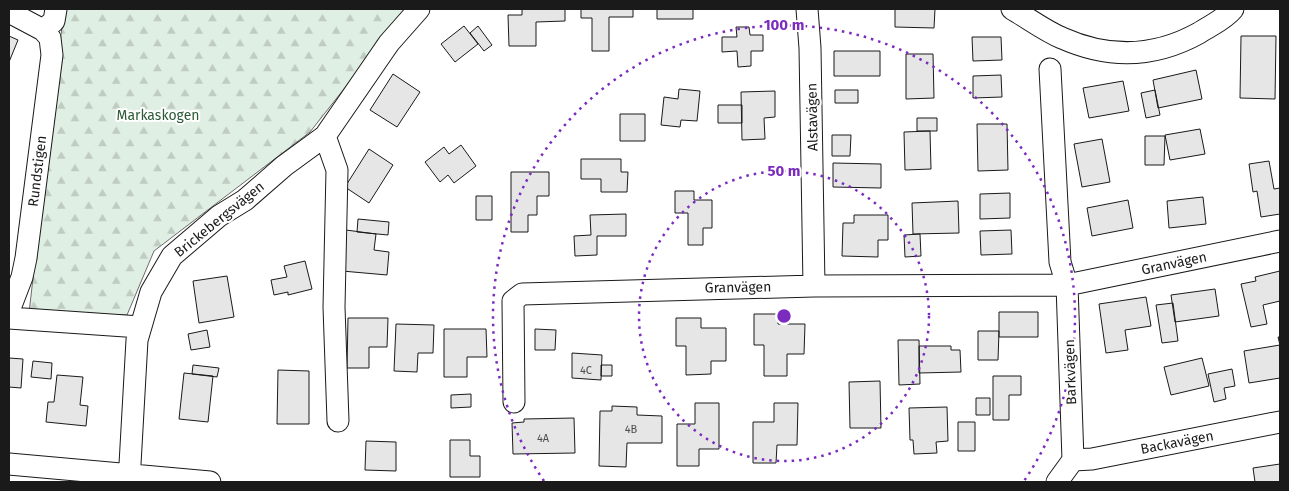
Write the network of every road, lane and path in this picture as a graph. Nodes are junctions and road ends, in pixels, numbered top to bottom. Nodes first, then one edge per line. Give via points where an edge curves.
1 (56, 9) edge
2 (419, 9) edge
3 (807, 9) edge
4 (1012, 9) edge
5 (1233, 9) edge
6 (9, 12) edge
7 (43, 30) junction
8 (1050, 69) dead end
9 (326, 136) junction
10 (1280, 241) edge
11 (1067, 285) junction
12 (814, 286) junction
13 (9, 311) edge
14 (9, 318) edge
15 (140, 327) junction
16 (514, 402) dead end
17 (338, 421) dead end
18 (1280, 422) edge
19 (1073, 460) junction
20 (9, 464) edge
21 (129, 478) edge
22 (210, 482) edge
23 (1056, 482) edge

1 - 7 street via 54,21
2 - 9 street, Brickebergsvägen via 389,43
3 - 12 street, Alstavägen
4 - 5 street via 1062,38 1100,50 1124,53 1154,51 1185,40 1226,17
6 - 7 street
7 - 13 street, Rundstigen via 50,38 52,55 26,258
8 - 11 street via 1060,262
9 - 15 street, Brickebergsvägen via 245,200 218,216 172,256 151,292
9 - 17 street via 337,170 334,307
10 - 11 street, Granvägen
11 - 12 street, Granvägen
11 - 19 street, Barkvägen
12 - 16 street, Granvägen via 522,294 514,300
14 - 15 street
15 - 21 street, Brickebergsvägen
18 - 19 street, Backavägen
19 - 23 street
20 - 21 street
21 - 22 street

